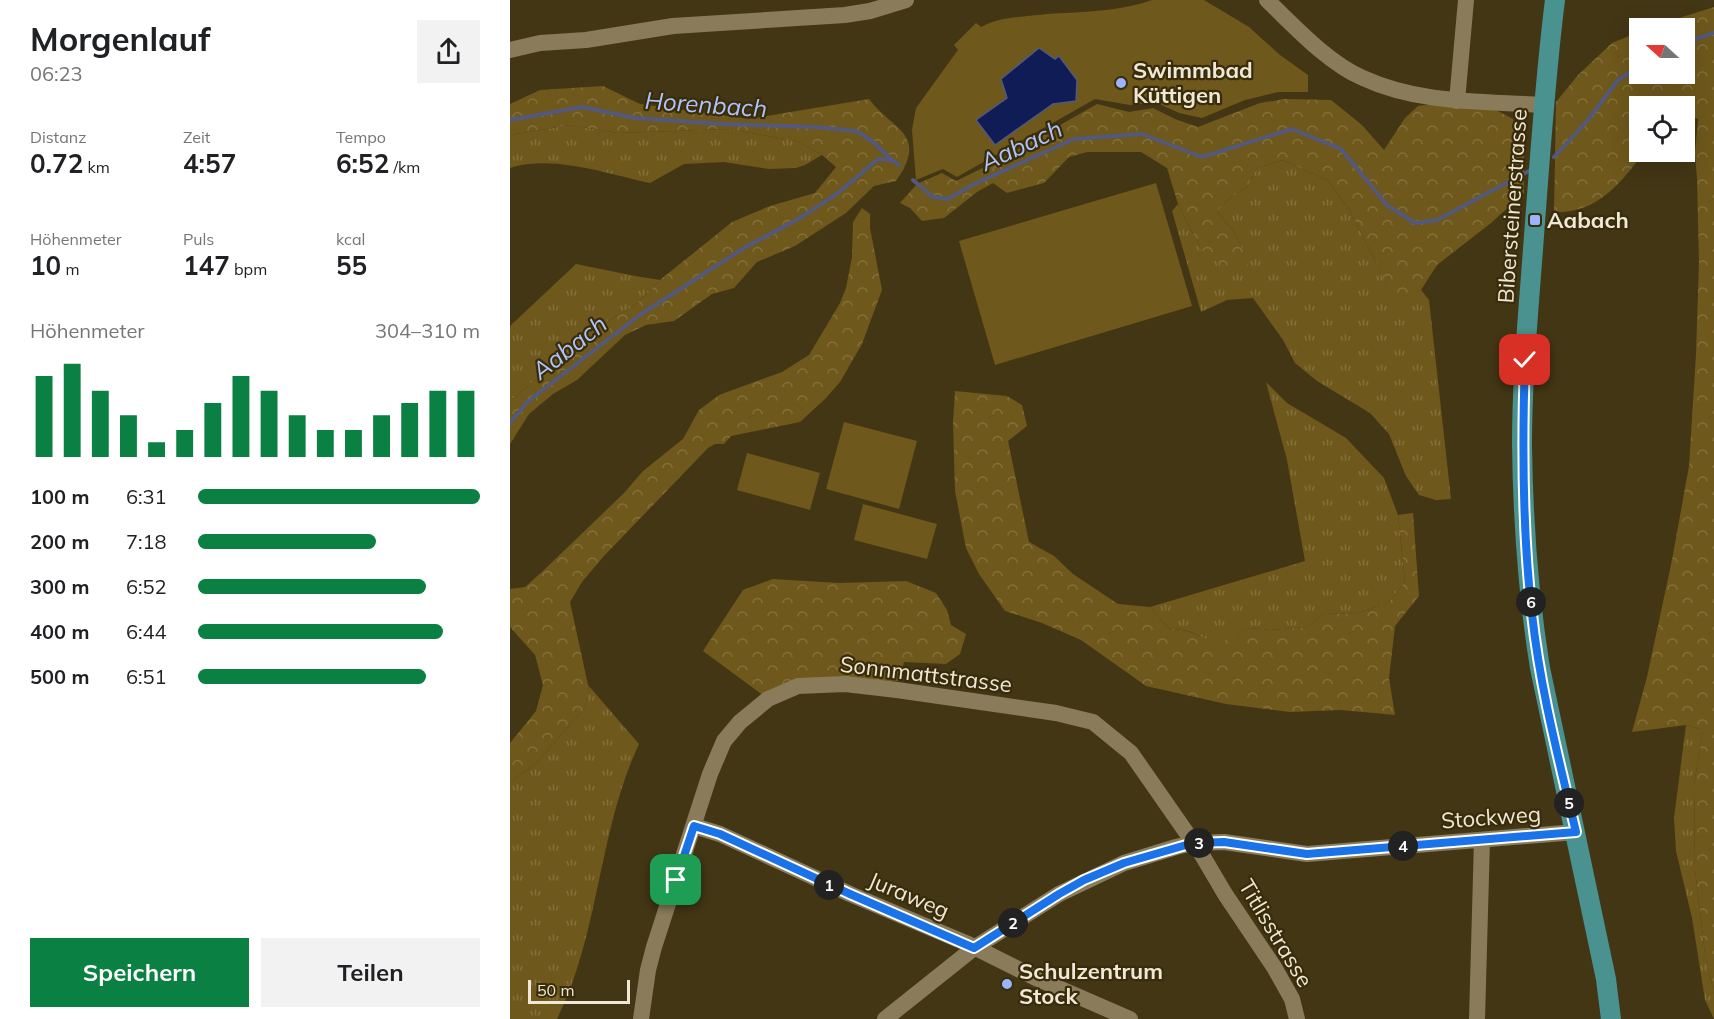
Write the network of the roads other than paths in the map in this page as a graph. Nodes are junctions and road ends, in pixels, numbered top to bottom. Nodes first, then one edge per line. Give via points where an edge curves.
1 (906, 0) edge
2 (1267, 0) edge
3 (1466, 0) edge
4 (1555, 0) edge
5 (510, 50) edge
6 (1457, 100) junction
7 (1543, 105) junction
8 (694, 826) junction
9 (1576, 832) junction
10 (1482, 840) junction
11 (1193, 843) junction
12 (974, 948) junction
13 (1102, 1013) edge
14 (641, 1019) edge
15 (885, 1019) edge
16 (1130, 1019) edge
17 (1297, 1019) edge
18 (1478, 1019) edge
19 (1611, 1019) edge

1 - 5 street via 845,15 673,26
2 - 6 street via 1327,55 1361,78 1403,93
3 - 6 street
4 - 7 main road, Bibersteinerstrasse
6 - 7 street
7 - 9 main road, Bibersteinerstrasse via 1525,360 1524,510 1540,668
8 - 11 street, Sonnmattstrasse via 724,741 740,722 768,699 798,686 845,684 1056,713 1093,722 1131,753
8 - 12 street, Juraweg via 720,834
8 - 14 street, Sonnmattstrasse via 654,947
9 - 10 street, Stockweg
9 - 19 main road, Bibersteinerstrasse
10 - 11 street, Stockweg via 1307,854 1224,842
10 - 18 street
11 - 12 street, Stockweg via 1124,863 1084,880
11 - 17 street, Titlisstrasse via 1274,967 1292,999
12 - 13 street, Juraweg
12 - 15 street, Stockweg
13 - 16 street, Juraweg

